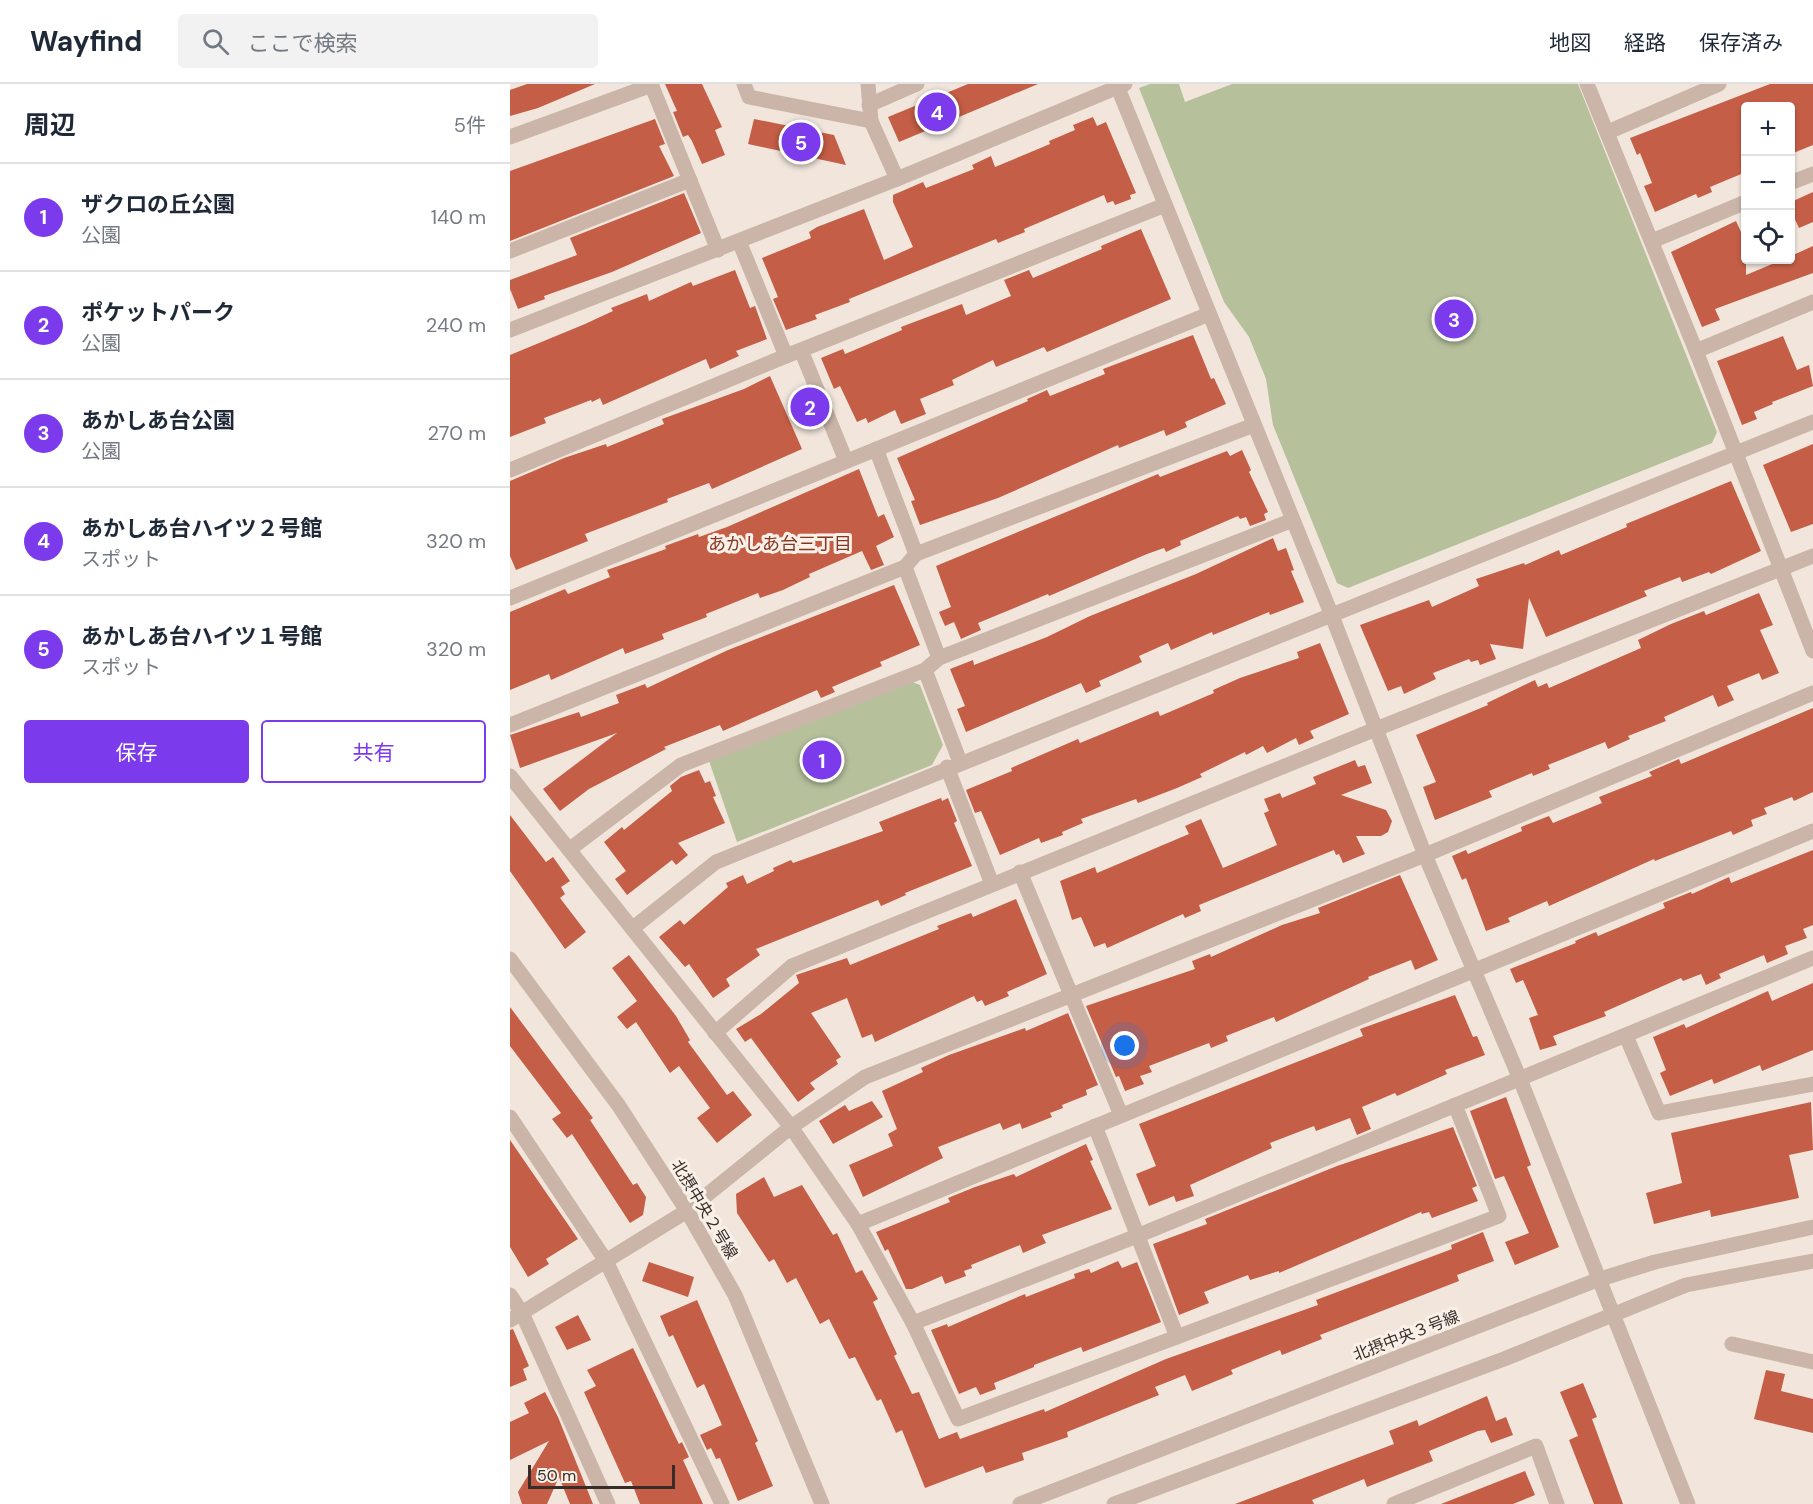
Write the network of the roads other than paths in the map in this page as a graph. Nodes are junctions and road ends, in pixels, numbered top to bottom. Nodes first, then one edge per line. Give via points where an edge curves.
1 (652, 84) edge
2 (744, 84) edge
3 (868, 84) edge
4 (917, 84) edge
5 (1587, 84) edge
6 (1719, 84) edge
7 (1121, 86) edge
8 (869, 105) junction
9 (871, 122) junction
10 (1608, 132) junction
11 (510, 137) edge
12 (1813, 174) edge
13 (897, 179) junction
14 (690, 180) junction
15 (1795, 181) edge
16 (1741, 204) edge
17 (1165, 205) junction
18 (739, 241) junction
19 (1652, 241) junction
20 (718, 250) junction
21 (510, 251) edge
22 (1813, 302) edge
23 (1209, 314) junction
24 (510, 330) edge
25 (801, 350) junction
26 (1696, 351) junction
27 (786, 356) junction
28 (1813, 422) edge
29 (1254, 425) junction
30 (876, 448) junction
31 (1735, 454) junction
32 (846, 461) junction
33 (510, 470) edge
34 (1293, 520) junction
35 (916, 554) junction
36 (1813, 556) edge
37 (905, 567) junction
38 (1780, 570) junction
39 (510, 598) edge
40 (1332, 616) junction
41 (1813, 651) edge
42 (939, 658) junction
43 (925, 670) junction
44 (1813, 693) edge
45 (510, 724) edge
46 (1376, 729) junction
47 (954, 764) junction
48 (510, 776) edge
49 (1813, 831) edge
50 (570, 849) junction
51 (1425, 855) junction
52 (1020, 872) junction
53 (992, 884) junction
54 (633, 928) junction
55 (1813, 958) edge
56 (510, 959) edge
57 (1473, 969) junction
58 (1070, 994) junction
59 (715, 1032) junction
60 (1626, 1036) junction
61 (1520, 1079) junction
62 (1813, 1084) edge
63 (1455, 1105) junction
64 (1121, 1115) junction
65 (510, 1117) edge
66 (1095, 1126) junction
67 (791, 1127) junction
68 (687, 1211) junction
69 (858, 1224) junction
70 (1813, 1227) edge
71 (1137, 1236) junction
72 (606, 1261) junction
73 (1813, 1261) edge
74 (1597, 1280) junction
75 (510, 1295) edge
76 (1612, 1316) junction
77 (516, 1317) edge
78 (912, 1323) junction
79 (1177, 1337) junction
80 (1732, 1344) dead end
81 (1813, 1362) edge
82 (608, 1504) edge
83 (722, 1504) edge
84 (822, 1504) edge
85 (1020, 1504) edge
86 (1114, 1504) edge
87 (1394, 1504) edge
88 (1557, 1504) edge
89 (1688, 1504) edge

1 - 11 street
1 - 14 street
2 - 9 street via 749,97
3 - 8 street
4 - 8 street
5 - 10 street
6 - 10 street
7 - 13 street
7 - 17 street
8 - 9 street
9 - 13 street
10 - 19 street
12 - 15 street
13 - 18 street
14 - 20 street
14 - 21 street
16 - 19 street
17 - 23 street
17 - 25 street
18 - 20 street
18 - 27 street
19 - 26 street
20 - 24 street
22 - 26 street
23 - 29 street
23 - 30 street
25 - 27 street
25 - 32 street
26 - 31 street
27 - 33 street
28 - 31 street
29 - 34 street
29 - 35 street
30 - 32 street
30 - 35 street
31 - 38 street
31 - 40 street
32 - 39 street
34 - 40 street
34 - 42 street
35 - 37 street
36 - 38 street
37 - 42 street
37 - 45 street
38 - 41 street
38 - 46 street
40 - 46 street
40 - 47 street
42 - 43 street
43 - 47 street
43 - 50 street via 681,765
44 - 51 street
46 - 51 street
46 - 52 street
47 - 53 street
47 - 54 street via 716,862
48 - 50 street
49 - 57 street
50 - 54 street
51 - 57 street
51 - 58 street
52 - 53 street
52 - 58 street
53 - 59 street via 792,966
54 - 59 street
55 - 60 street
56 - 68 street, 北摂中央２号線 via 619,1106
57 - 61 street
57 - 64 street
58 - 64 street
58 - 67 street via 865,1077
59 - 67 street
60 - 61 street
60 - 62 street via 1659,1113
61 - 63 street
61 - 74 street
63 - 71 street
63 - 79 street via 1499,1216
64 - 66 street
65 - 72 street
66 - 69 street
66 - 71 street
67 - 68 street
67 - 69 street
68 - 72 street
68 - 84 street, 北摂中央２号線 via 735,1295
69 - 78 street
70 - 74 street, 北摂中央３号線 via 1655,1262
71 - 78 street
71 - 79 street
72 - 77 street
72 - 83 street
73 - 76 street via 1686,1285
74 - 76 street
74 - 85 street, 北摂中央３号線
75 - 77 street
76 - 86 street
76 - 89 street
77 - 82 street
78 - 79 street via 958,1419
80 - 81 street
87 - 88 street via 1536,1446

